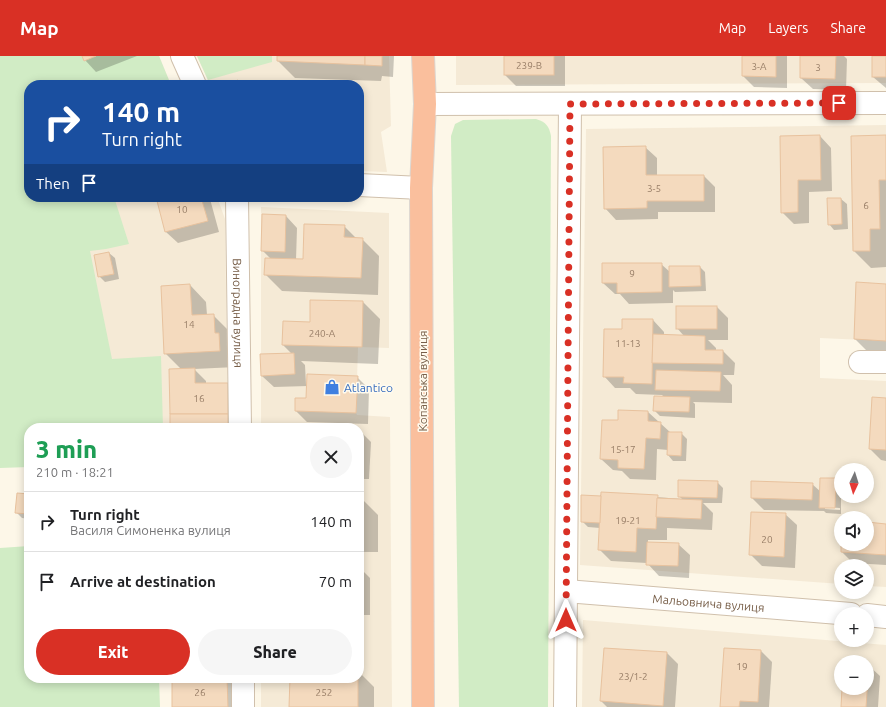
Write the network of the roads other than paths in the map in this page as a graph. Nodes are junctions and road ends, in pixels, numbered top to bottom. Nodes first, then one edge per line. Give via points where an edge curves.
1 (182, 56) edge
2 (423, 56) edge
3 (193, 80) edge
4 (886, 103) edge
5 (425, 104) junction
6 (570, 104) junction
7 (364, 185) edge
8 (421, 188) junction
9 (237, 202) edge
10 (860, 362) dead end
11 (886, 362) edge
12 (240, 423) edge
13 (566, 591) junction
14 (834, 613) edge
15 (874, 616) edge
16 (886, 617) edge
17 (243, 683) edge
18 (243, 707) edge
19 (423, 707) edge
20 (565, 707) edge

1 - 3 street
2 - 5 highway, Копанська вулиця
4 - 6 street
5 - 6 street
5 - 8 highway, Копанська вулиця
6 - 13 street
7 - 8 street
8 - 19 highway, Копанська вулиця
9 - 12 street, Виноградна вулиця
10 - 11 street
13 - 14 street, Мальовнича вулиця
13 - 20 street
15 - 16 street
17 - 18 street

